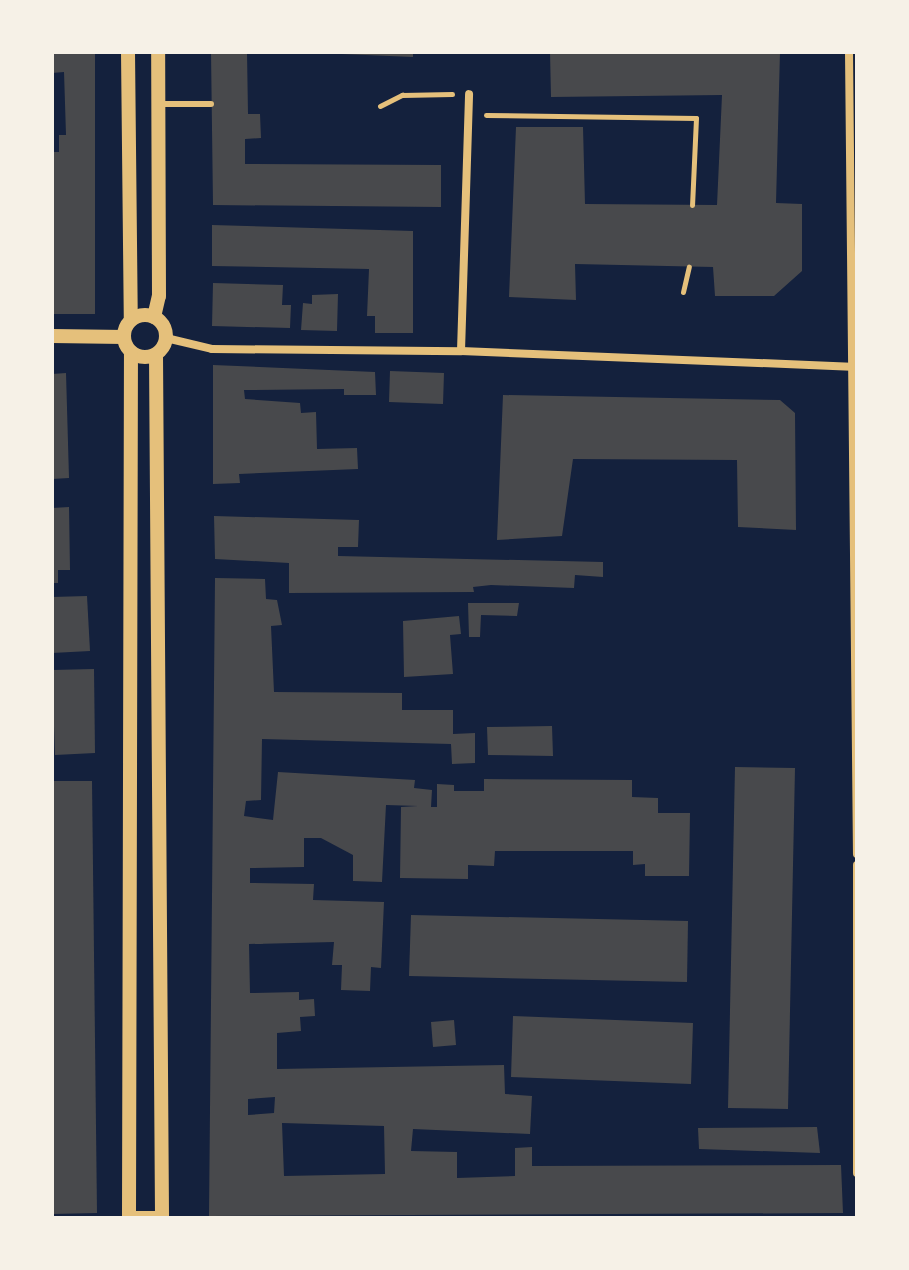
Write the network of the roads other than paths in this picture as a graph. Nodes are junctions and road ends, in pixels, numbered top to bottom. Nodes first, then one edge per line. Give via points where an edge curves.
1 (128, 52) edge
2 (158, 52) edge
3 (849, 52) edge
4 (469, 94) road end
5 (157, 104) junction
6 (211, 104) dead end
7 (853, 135) edge
8 (154, 317) junction
9 (131, 320) junction
10 (52, 336) edge
11 (124, 337) junction
12 (166, 338) junction
13 (461, 351) junction
14 (131, 352) junction
15 (156, 355) junction
16 (851, 367) junction
17 (854, 572) edge
18 (857, 854) edge
19 (857, 865) edge
20 (857, 1173) edge
21 (132, 1218) edge
22 (160, 1218) edge

1 - 9 street
2 - 5 street
3 - 7 street
4 - 13 street
5 - 6 lane
5 - 8 street via 160,284
7 - 16 street
8 - 9 street
8 - 12 street
9 - 11 street
10 - 11 street
11 - 14 street
12 - 13 street via 212,349
12 - 15 street
13 - 16 street
14 - 15 street via 143,358
14 - 21 street
15 - 22 street
16 - 17 street
17 - 18 street
19 - 20 street
21 - 22 street

